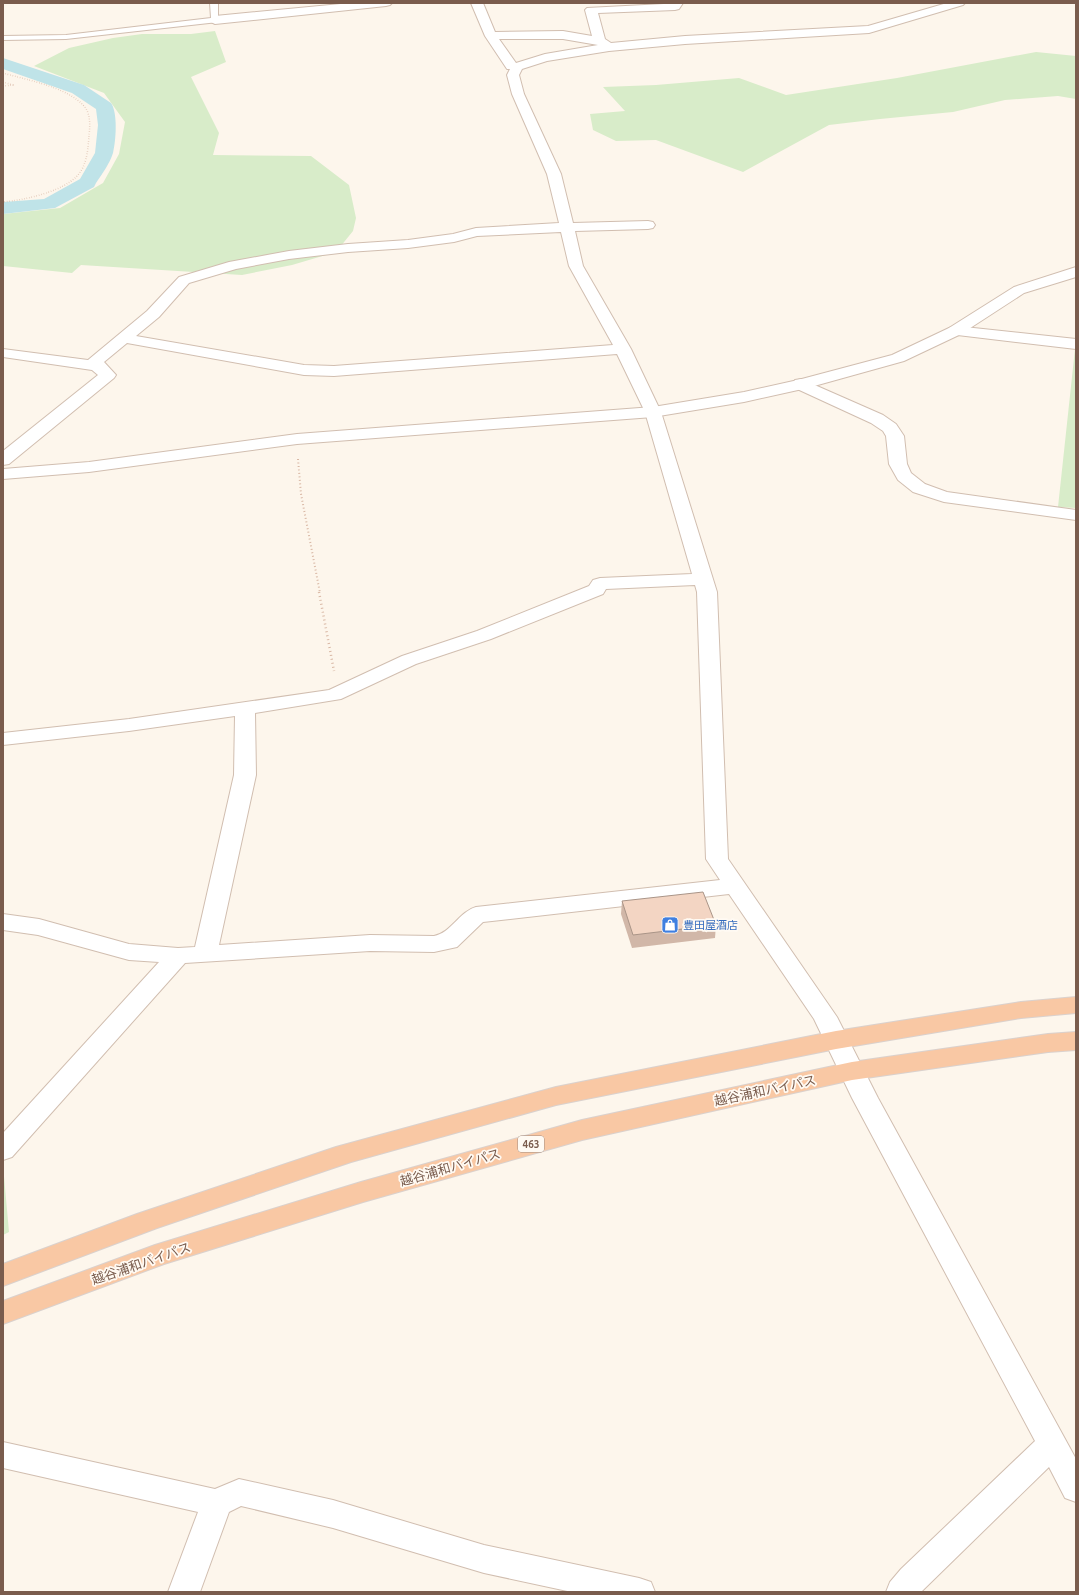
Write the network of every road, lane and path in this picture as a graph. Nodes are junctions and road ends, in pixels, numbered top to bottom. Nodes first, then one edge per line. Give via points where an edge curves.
1 (214, 3) edge
2 (386, 3) edge
3 (477, 3) edge
4 (677, 3) edge
5 (953, 4) edge
6 (215, 20) junction
7 (491, 36) junction
8 (3, 38) edge
9 (604, 44) junction
10 (517, 67) junction
11 (3, 73) edge
12 (3, 82) edge
13 (3, 86) edge
14 (3, 202) edge
15 (648, 225) dead end
16 (566, 227) junction
17 (1076, 272) edge
18 (955, 331) junction
19 (123, 338) junction
20 (1076, 344) edge
21 (623, 348) junction
22 (6, 353) dead end
23 (97, 366) junction
24 (801, 384) junction
25 (653, 412) junction
26 (297, 439) junction
27 (3, 460) edge
28 (3, 474) edge
29 (1076, 515) edge
30 (704, 579) junction
31 (338, 693) junction
32 (245, 708) junction
33 (3, 739) edge
34 (735, 886) junction
35 (3, 922) edge
36 (205, 954) junction
37 (178, 956) junction
38 (1076, 1005) edge
39 (836, 1040) junction
40 (1076, 1041) edge
41 (852, 1071) junction
42 (3, 1150) edge
43 (3, 1275) edge
44 (3, 1313) edge
45 (1052, 1444) junction
46 (3, 1455) edge
47 (1076, 1489) edge
48 (217, 1503) junction
49 (184, 1592) edge
50 (639, 1592) edge
51 (902, 1592) edge

1 - 6 lane
2 - 6 street
3 - 7 street
4 - 9 street via 675,6 591,10
5 - 9 street via 869,29
6 - 8 lane via 66,37
7 - 9 street via 562,35
7 - 10 street via 511,66
9 - 10 street
10 - 16 street via 513,75 518,94 554,174
11 - 14 path via 68,95 85,107 90,123 87,154 77,176 55,189 16,202
12 - 13 path via 13,85
15 - 16 street
16 - 19 street via 476,232 454,238 289,255 234,265 184,280 153,314
16 - 21 street via 576,266
17 - 18 street via 1019,290
18 - 20 street
18 - 24 street via 898,358
19 - 21 street via 304,370 334,371
19 - 23 street via 95,361
21 - 25 street
22 - 23 street
23 - 27 street via 108,375
24 - 25 street via 744,397
24 - 29 street via 877,419 890,428 895,436 898,464 904,476 919,488 944,497
25 - 26 street
25 - 30 street
26 - 28 street via 89,467
26 - 31 path via 301,494
30 - 31 street via 600,584 596,590 484,635 408,660
30 - 34 street via 708,592 717,859
31 - 32 street
32 - 33 street via 129,725
32 - 36 street via 245,775
34 - 36 street via 476,915 449,941 434,944 370,943
34 - 39 street via 825,1017
35 - 37 street via 39,927 129,952
36 - 37 street
37 - 42 street
38 - 39 highway via 1021,1010
39 - 41 street
39 - 43 highway via 556,1096 345,1154 147,1221
40 - 41 highway, 越谷浦和バイパス / 463
41 - 44 highway, 越谷浦和バイパス / 463 via 582,1130 369,1190 155,1256
41 - 45 street
45 - 47 street
45 - 51 street via 912,1579
46 - 48 street
48 - 49 street
48 - 50 street via 239,1492 334,1514 484,1559

